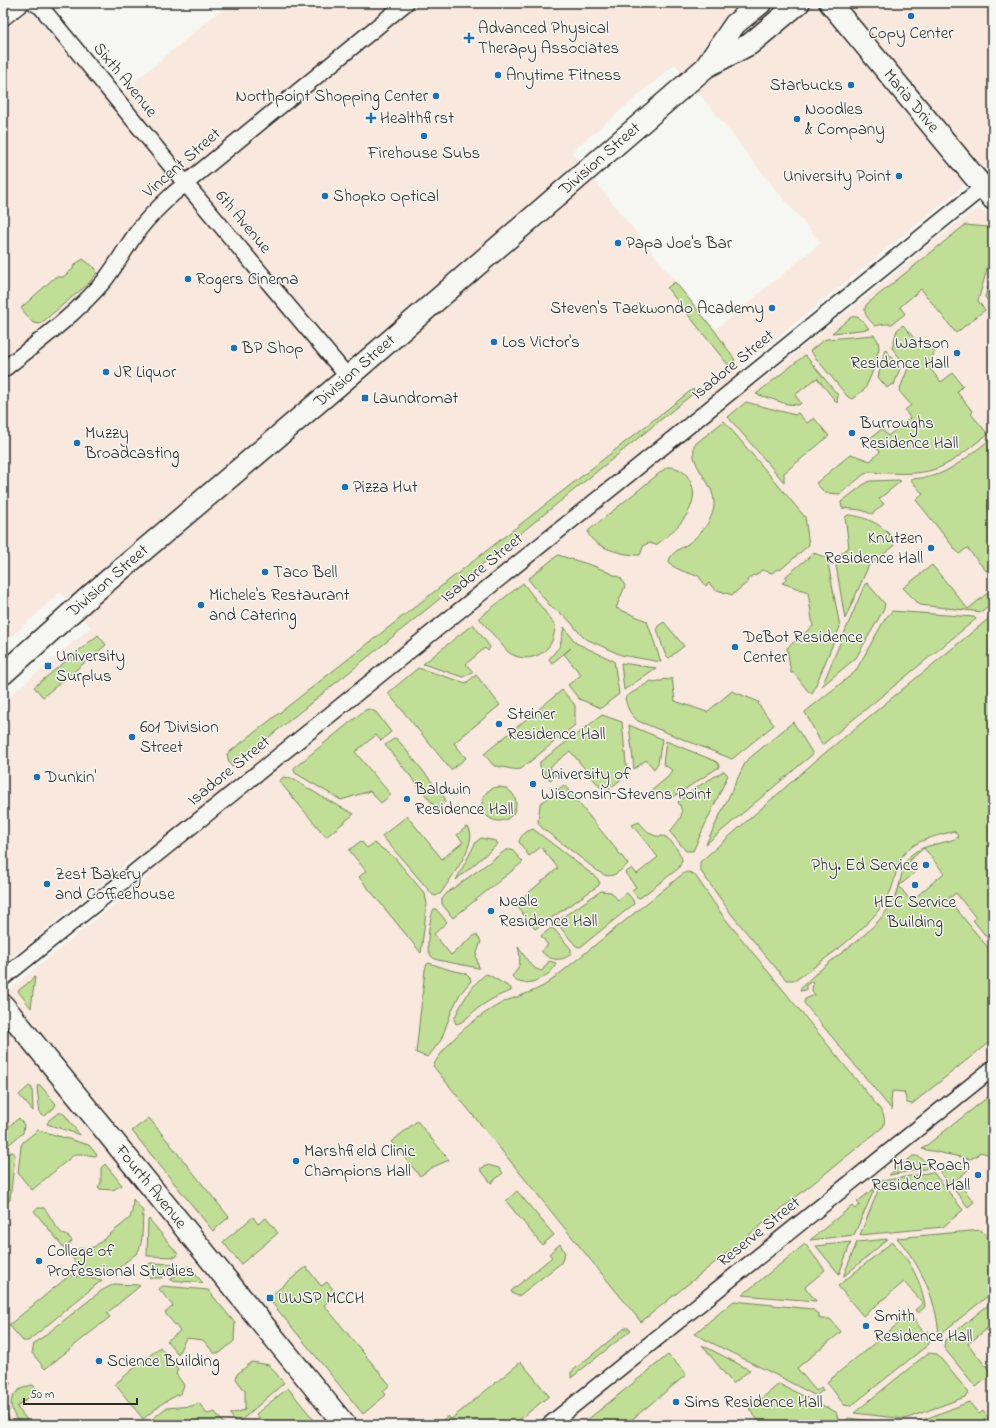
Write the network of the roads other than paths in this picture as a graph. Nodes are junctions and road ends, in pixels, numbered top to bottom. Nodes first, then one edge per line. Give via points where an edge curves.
1 (22, 3) edge
2 (34, 3) edge
3 (406, 3) edge
4 (761, 3) edge
5 (799, 3) edge
6 (830, 3) edge
7 (3, 18) edge
8 (706, 67) junction
9 (185, 183) junction
10 (988, 193) edge
11 (3, 370) edge
12 (348, 377) junction
13 (3, 674) edge
14 (3, 978) edge
15 (3, 1005) edge
16 (993, 1068) edge
17 (345, 1425) edge
18 (549, 1425) edge

1 - 7 street
2 - 9 street, Sixth Avenue via 42,7
3 - 9 street, Vincent Street
4 - 8 main road, Division Street via 735,24
5 - 8 main road, Division Street via 750,44
6 - 10 main road, Maria Drive
8 - 12 main road, Division Street
9 - 11 street, Vincent Street via 138,230 116,265 90,296
9 - 12 street, 6th Avenue
10 - 14 street, Isadore Street via 670,441
12 - 13 main road, Division Street via 92,594
15 - 17 main road, Fourth Avenue
16 - 18 street, Reserve Street

